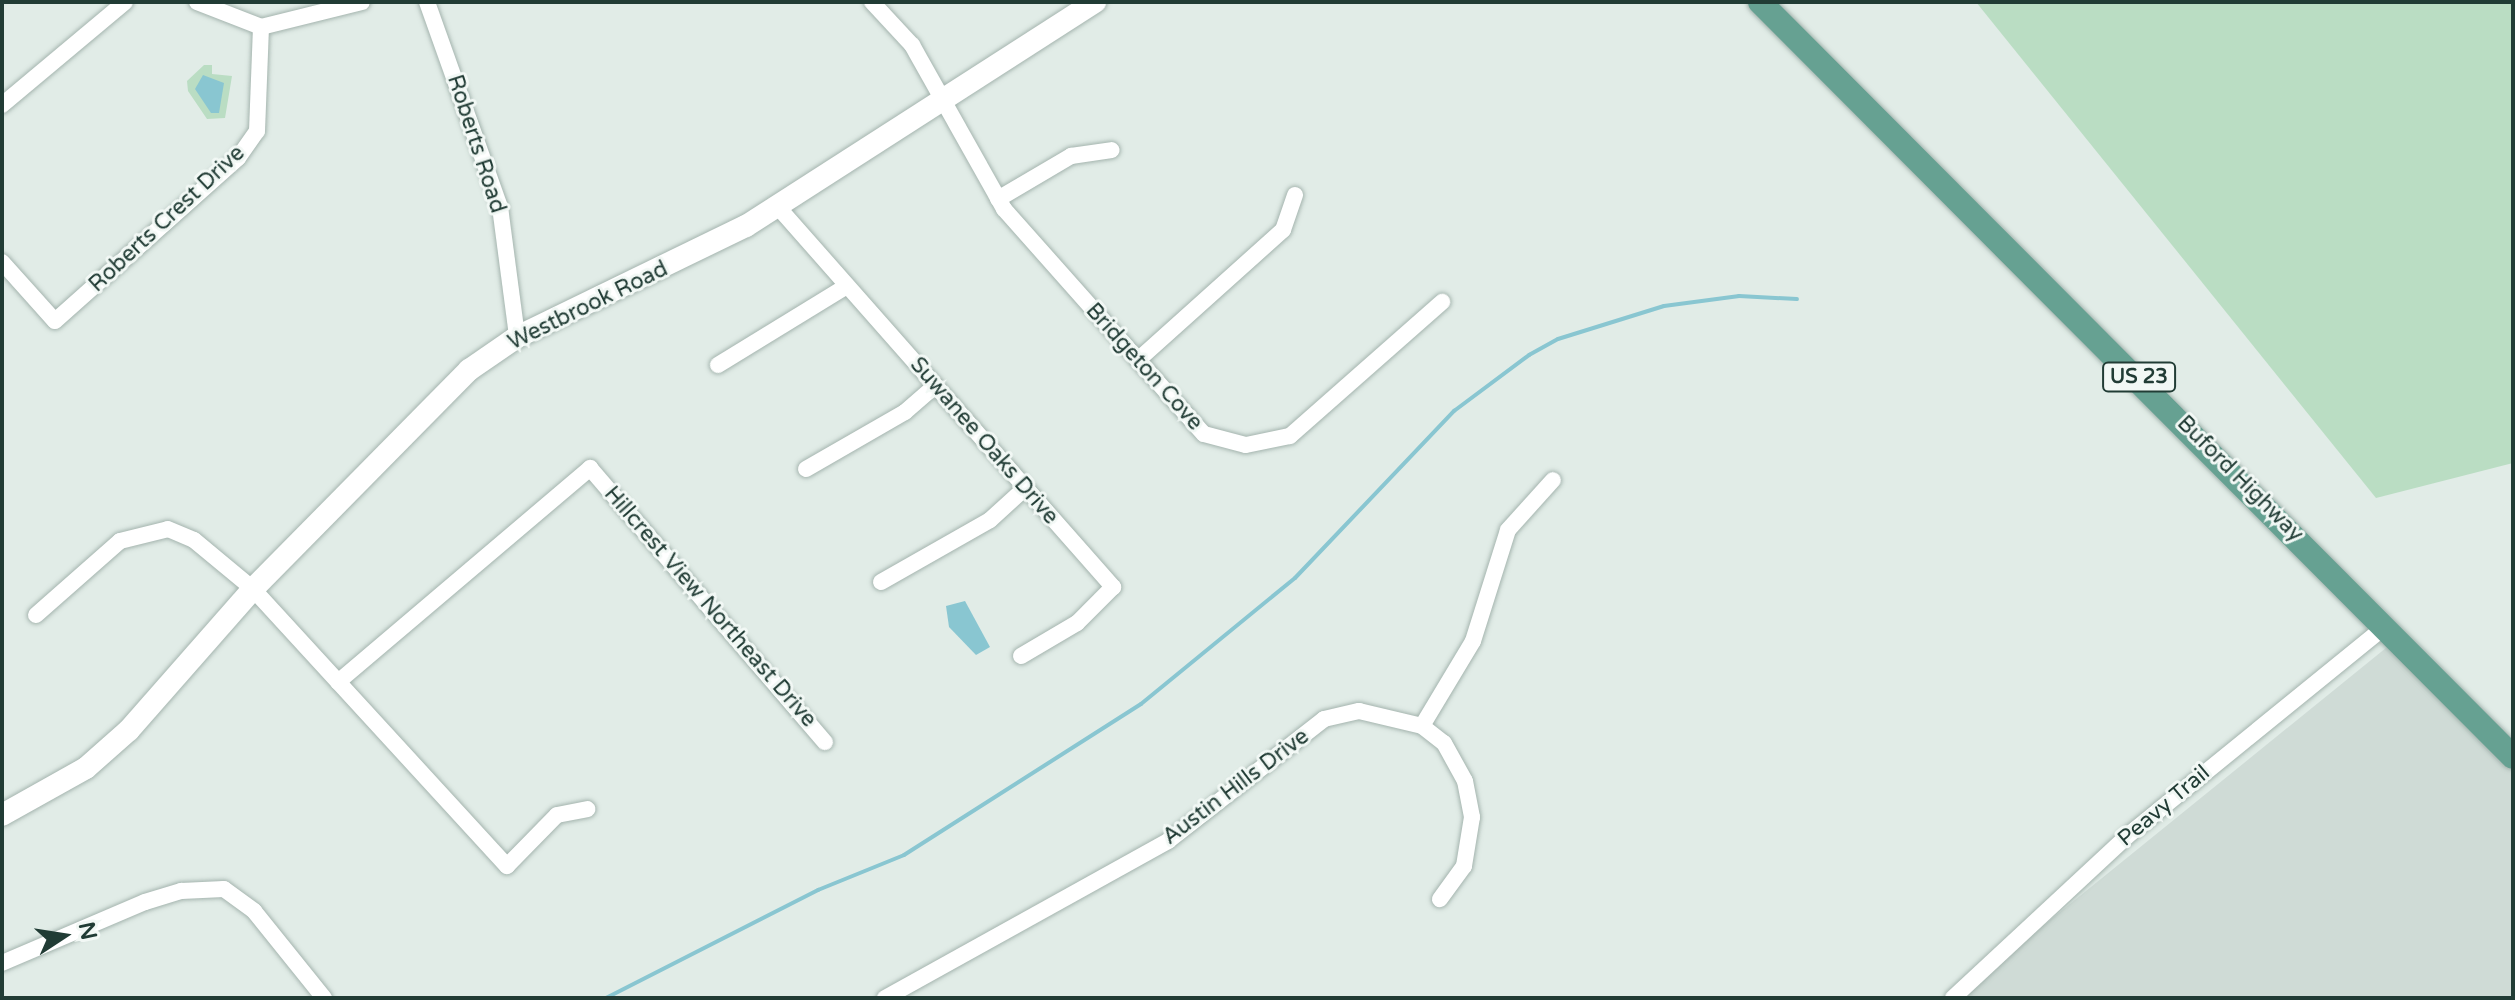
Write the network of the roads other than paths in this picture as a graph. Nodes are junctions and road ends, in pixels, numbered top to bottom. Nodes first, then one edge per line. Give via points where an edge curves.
1 (125, 2) edge
2 (197, 2) edge
3 (362, 2) edge
4 (427, 2) edge
5 (872, 2) edge
6 (1095, 2) edge
7 (1760, 2) edge
8 (261, 27) junction
9 (941, 104) junction
10 (2, 105) edge
11 (1112, 150) dead end
12 (1295, 195) dead end
13 (998, 199) junction
14 (778, 207) junction
15 (2, 262) edge
16 (847, 286) junction
17 (1442, 302) dead end
18 (517, 337) junction
19 (1138, 360) junction
20 (718, 365) dead end
21 (935, 386) junction
22 (806, 469) dead end
23 (1553, 480) dead end
24 (1025, 488) junction
25 (881, 582) dead end
26 (253, 589) junction
27 (36, 615) dead end
28 (2386, 626) junction
29 (1021, 656) dead end
30 (338, 682) junction
31 (1422, 726) junction
32 (825, 742) dead end
33 (2513, 757) edge
34 (587, 809) dead end
35 (2, 815) edge
36 (1440, 899) dead end
37 (2, 963) edge
38 (324, 998) edge
39 (885, 998) edge
40 (1953, 998) edge

1 - 10 street
2 - 8 street
3 - 8 street
4 - 18 street, Roberts Road via 500,207
5 - 9 street, Bridgeton Cove via 912,45
6 - 9 street, Westbrook Road
7 - 28 main road, Buford Highway / US 23
8 - 15 street, Roberts Crest Drive via 257,131 238,158 55,321
9 - 13 street, Bridgeton Cove
9 - 14 street, Westbrook Road
11 - 13 street via 1071,156
12 - 19 street via 1283,230
13 - 19 street, Bridgeton Cove
14 - 16 street, Suwanee Oaks Drive
14 - 18 street, Westbrook Road via 615,294
16 - 20 street
16 - 21 street, Suwanee Oaks Drive
17 - 19 street, Bridgeton Cove via 1290,436 1268,444 1222,443 1204,434
18 - 26 street, Westbrook Road via 469,370
21 - 22 street via 905,412
21 - 24 street, Suwanee Oaks Drive
23 - 31 street via 1508,530 1473,641
24 - 25 street via 990,520
24 - 29 street, Suwanee Oaks Drive via 1113,587 1077,623
26 - 27 street via 194,540 151,529 120,541
26 - 30 street
26 - 35 street, Westbrook Road via 129,730 74,776
28 - 33 main road, Buford Highway / US 23
28 - 40 street, Peavy Trail via 2115,847
30 - 32 street, Hillcrest View Northeast Drive via 590,468
30 - 34 street via 507,866 557,815
31 - 36 street via 1444,743 1465,781 1472,817 1464,866
31 - 39 street, Austin Hills Drive via 1359,711 1324,719 1168,841
37 - 38 street via 145,902 181,891 224,889 254,911

